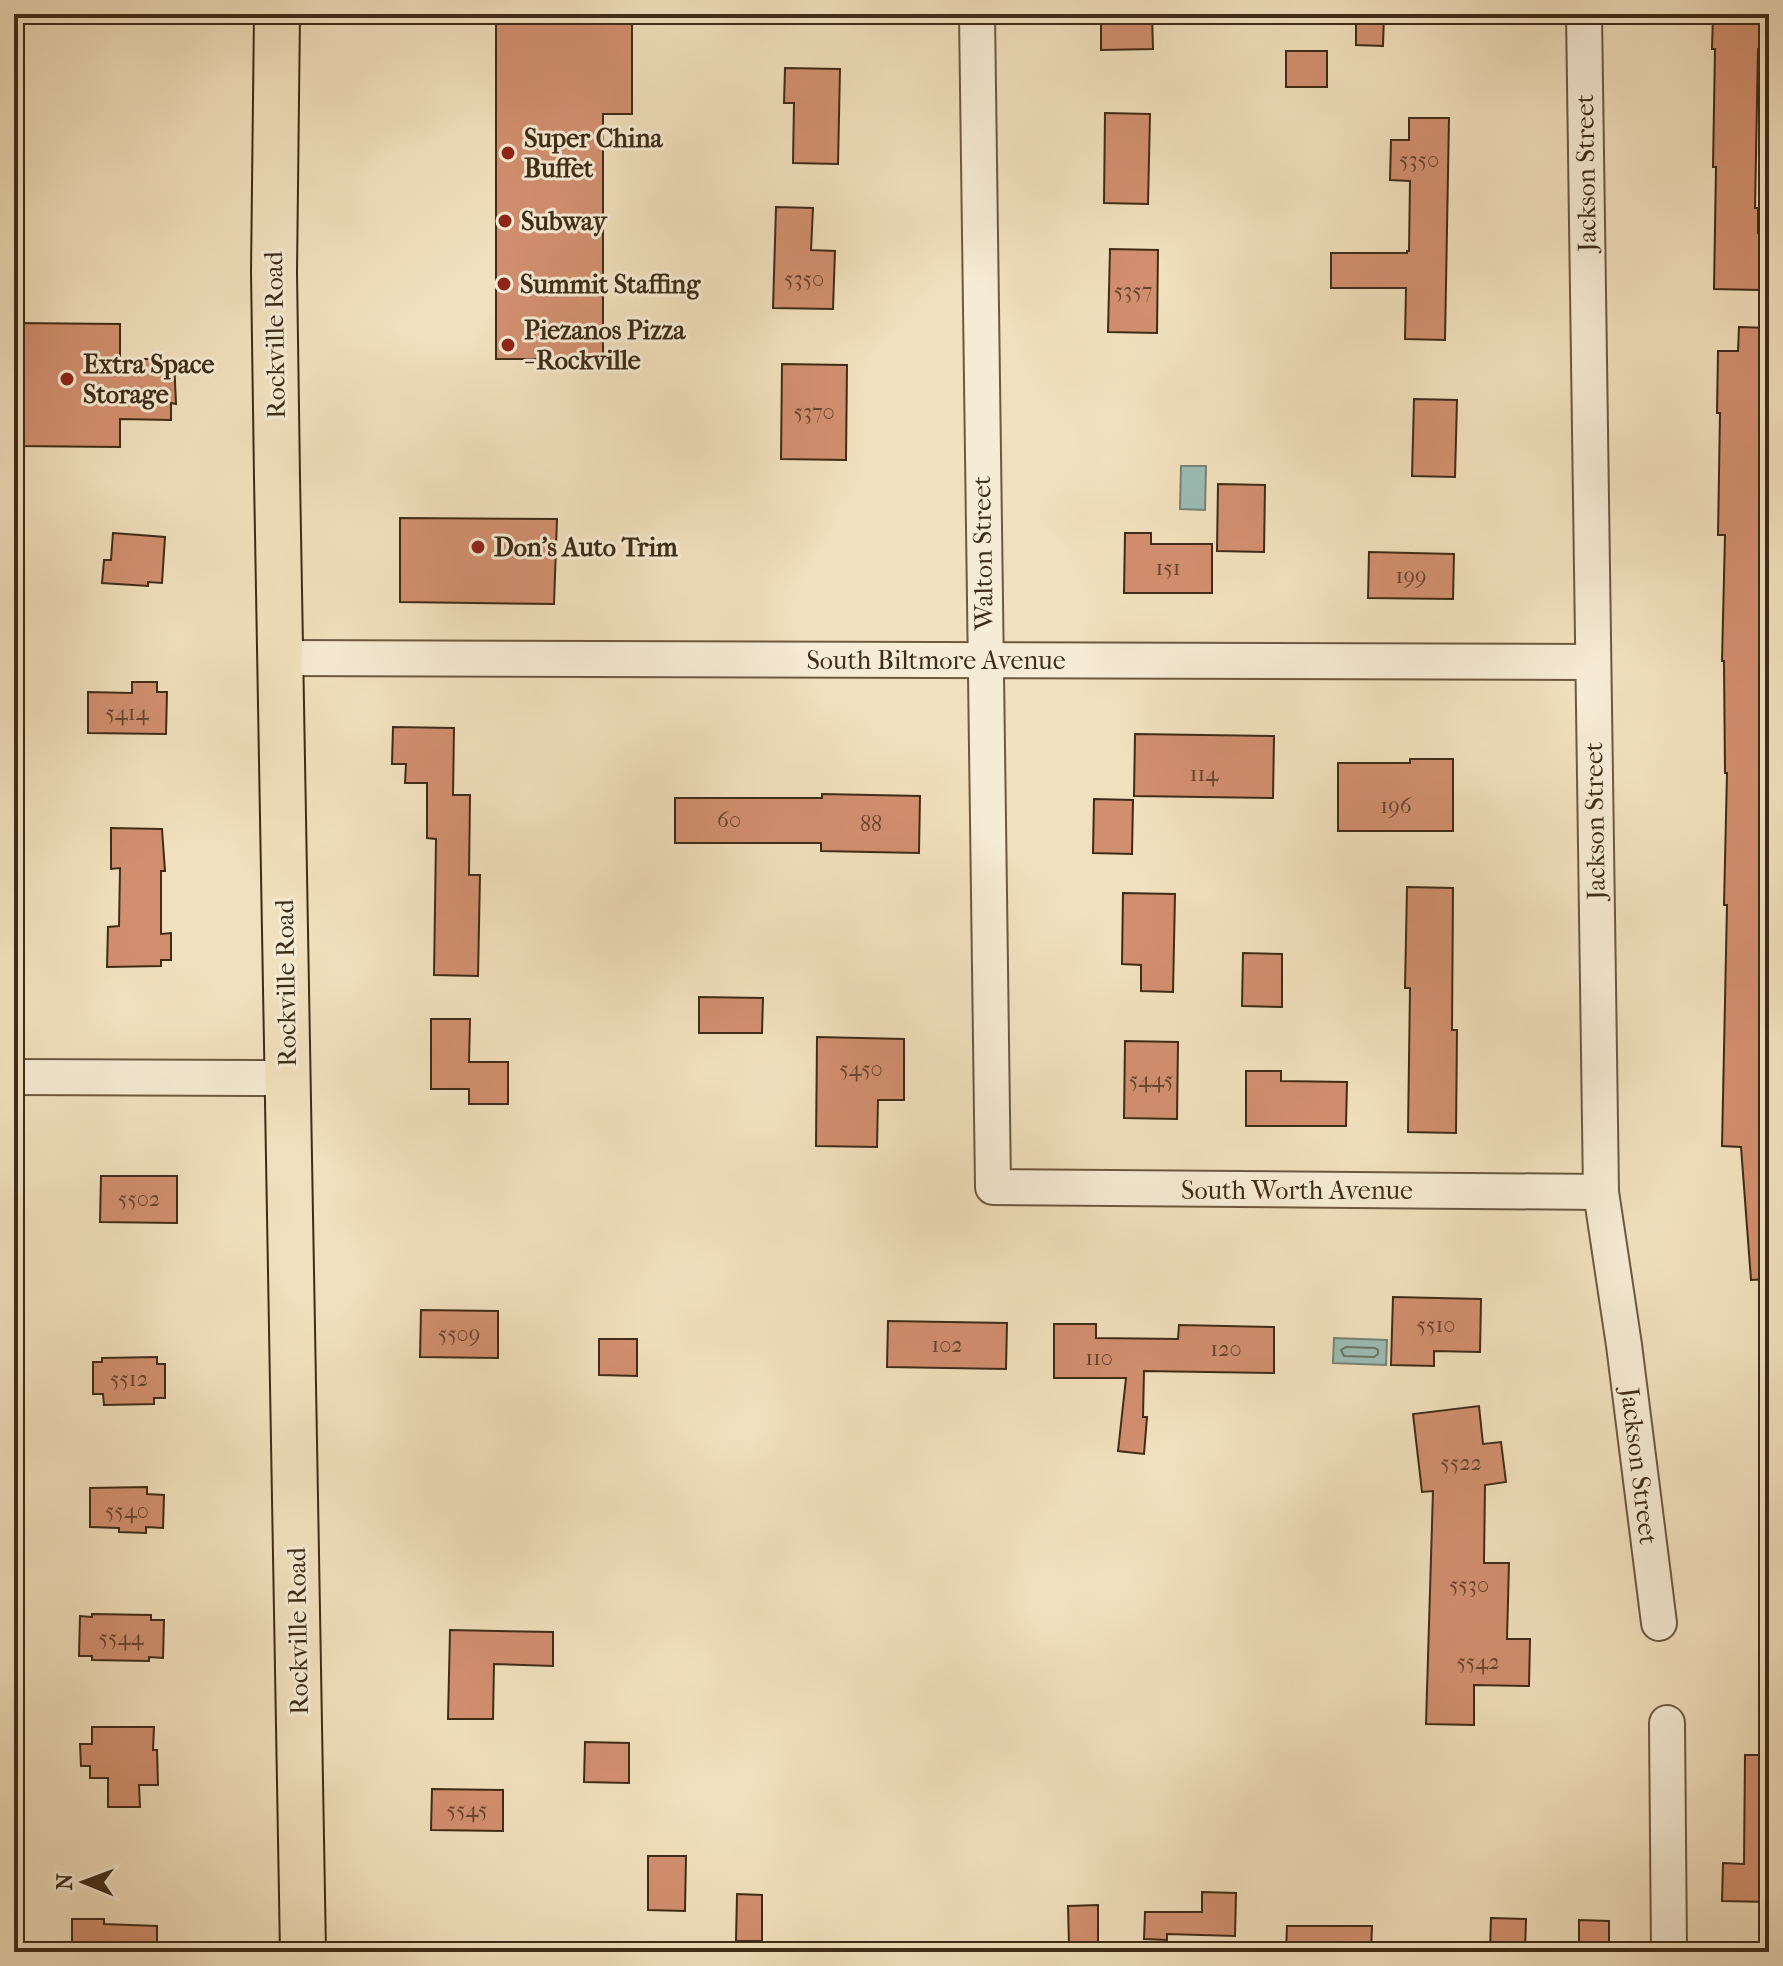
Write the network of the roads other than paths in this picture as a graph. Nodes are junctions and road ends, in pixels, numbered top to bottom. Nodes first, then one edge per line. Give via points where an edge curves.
1 (277, 14) edge
2 (977, 14) edge
3 (1584, 14) edge
4 (280, 658) junction
5 (985, 660) junction
6 (1592, 662) junction
7 (14, 1077) edge
8 (288, 1078) junction
9 (993, 1187) joint
10 (1601, 1192) junction
11 (1659, 1623) dead end
12 (1667, 1723) dead end
13 (303, 1952) edge
14 (1669, 1952) edge

1 - 4 main road, Rockville Road via 274,272
2 - 5 street, Walton Street
3 - 6 street, Jackson Street
4 - 5 street, South Biltmore Avenue
4 - 8 main road, Rockville Road
5 - 6 street, South Biltmore Avenue
5 - 9 street, Walton Street
6 - 10 street, Jackson Street
7 - 8 street
8 - 13 main road, Rockville Road
9 - 10 street, South Worth Avenue
10 - 11 street, Jackson Street
12 - 14 street

